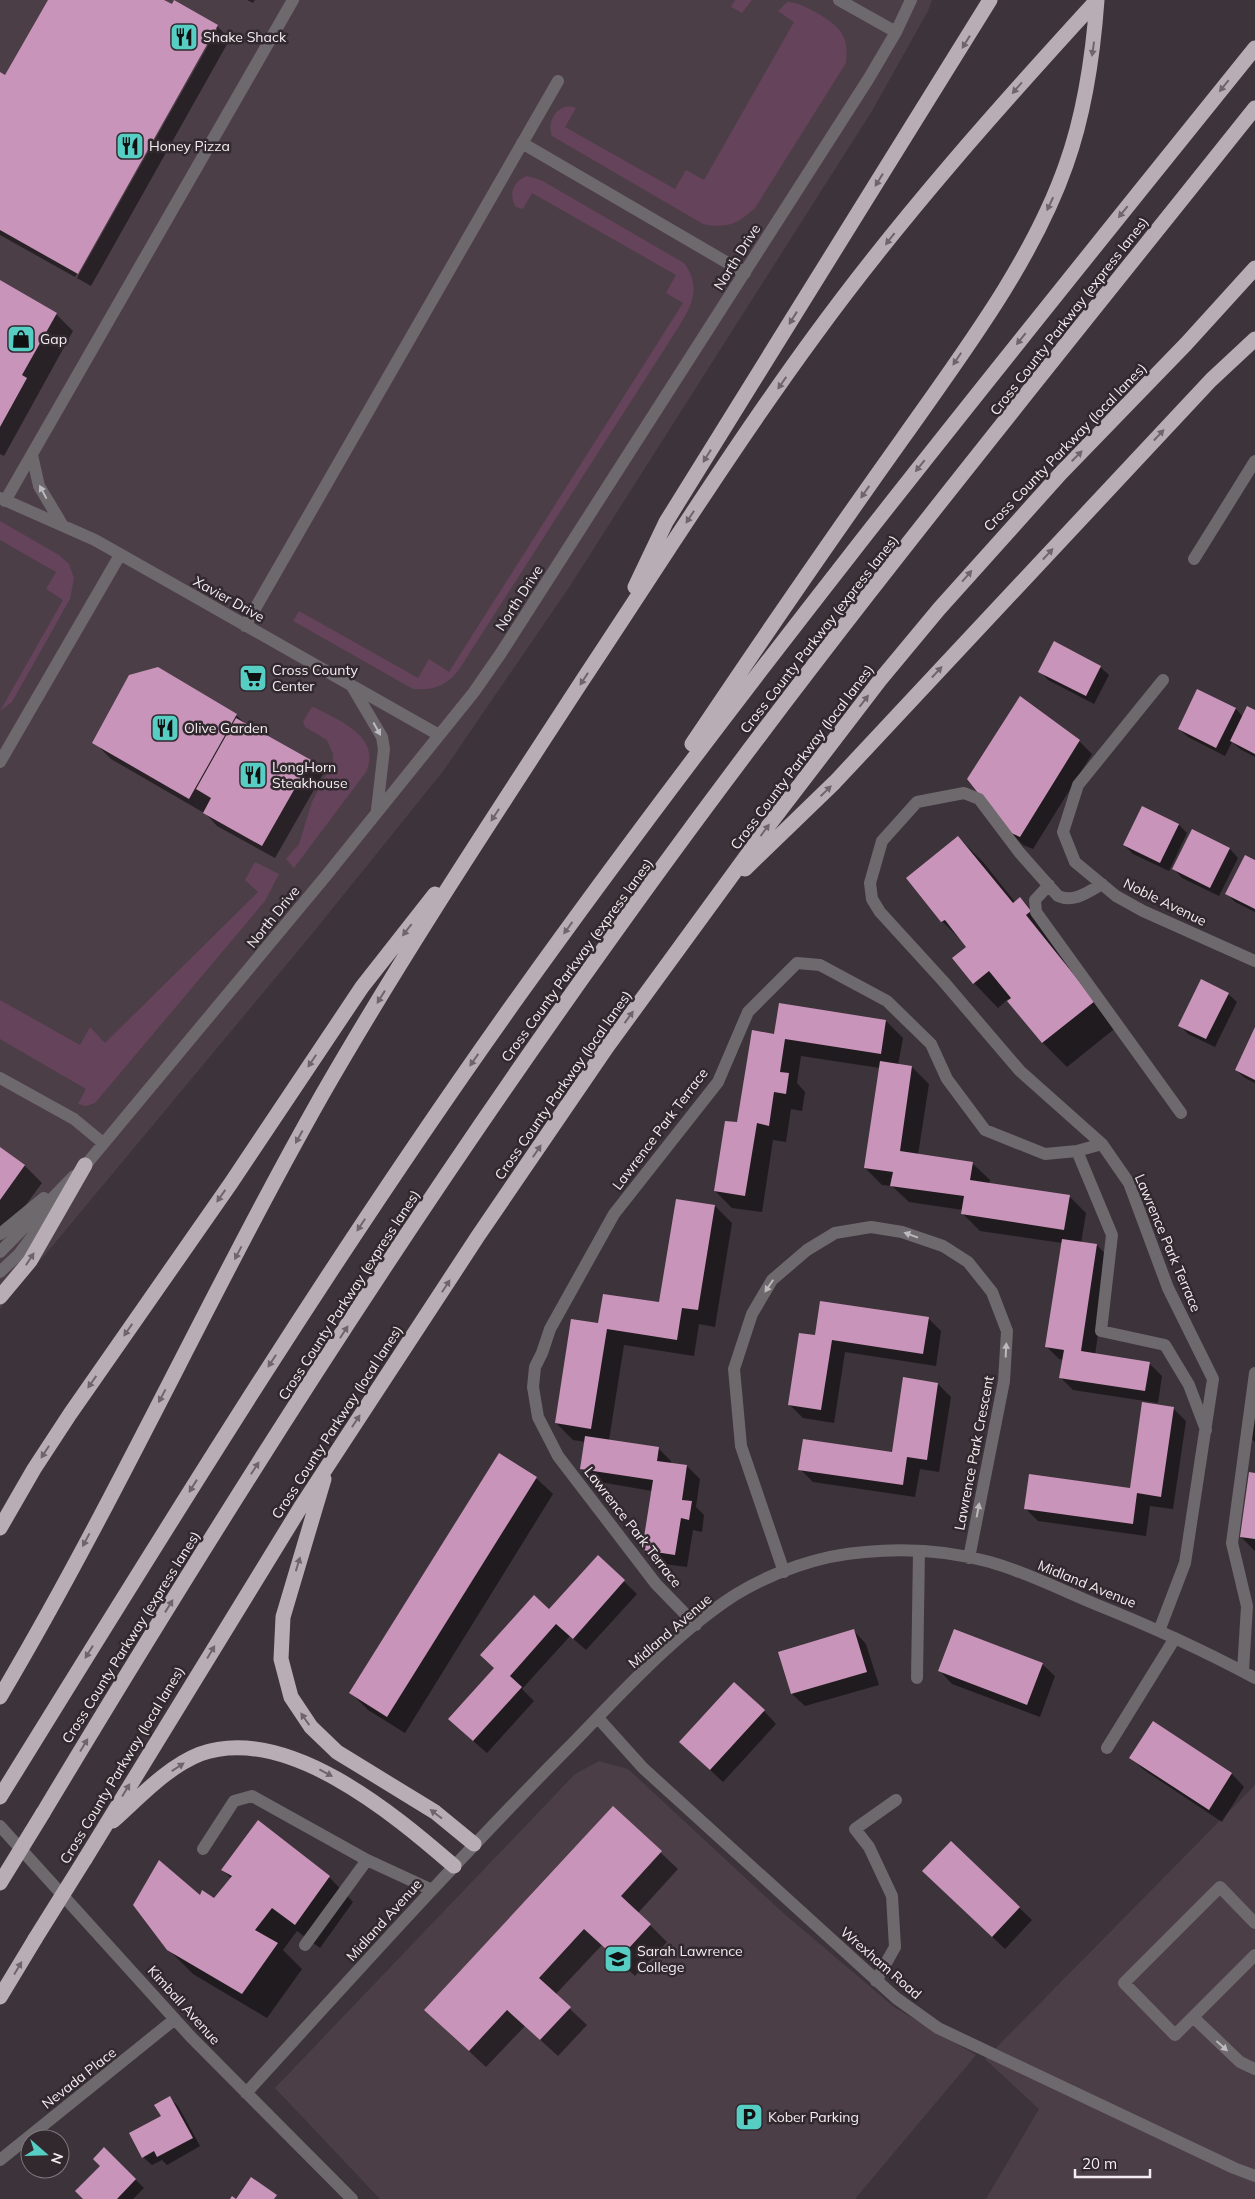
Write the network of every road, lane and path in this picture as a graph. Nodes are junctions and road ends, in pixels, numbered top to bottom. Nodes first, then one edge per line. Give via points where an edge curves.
1 (293, 0) edge
2 (839, 0) edge
3 (911, 0) edge
4 (990, 0) edge
5 (1097, 0) edge
6 (896, 32) junction
7 (1255, 48) edge
8 (558, 81) dead end
9 (1255, 108) edge
10 (522, 143) junction
11 (1255, 268) edge
12 (745, 273) junction
13 (1255, 339) edge
14 (32, 455) junction
15 (1255, 461) edge
16 (3, 500) edge
17 (63, 526) junction
18 (120, 555) junction
19 (1194, 559) dead end
20 (245, 626) junction
21 (611, 638) junction
22 (1163, 680) dead end
23 (353, 687) junction
24 (439, 735) junction
25 (0, 762) edge
26 (376, 812) junction
27 (480, 836) junction
28 (1102, 884) junction
29 (1049, 885) junction
30 (596, 888) junction
31 (715, 898) junction
32 (1255, 961) edge
33 (0, 1078) edge
34 (1181, 1113) dead end
35 (104, 1143) junction
36 (1102, 1144) junction
37 (1077, 1151) junction
38 (85, 1165) junction
39 (0, 1234) edge
40 (0, 1252) edge
41 (0, 1272) edge
42 (0, 1297) edge
43 (1255, 1373) edge
44 (1206, 1431) junction
45 (330, 1462) junction
46 (0, 1528) edge
47 (918, 1551) junction
48 (969, 1558) junction
49 (784, 1572) junction
50 (696, 1625) junction
51 (1159, 1630) junction
52 (1175, 1638) junction
53 (1243, 1671) junction
54 (917, 1678) dead end
55 (1255, 1678) edge
56 (0, 1697) edge
57 (598, 1718) junction
58 (1107, 1748) dead end
59 (0, 1797) edge
60 (896, 1800) dead end
61 (0, 1826) edge
62 (101, 1832) junction
63 (474, 1844) junction
64 (203, 1849) dead end
65 (368, 1860) junction
66 (454, 1866) junction
67 (0, 1883) edge
68 (432, 1890) junction
69 (1255, 1923) edge
70 (305, 1945) dead end
71 (1255, 1955) edge
72 (876, 1981) junction
73 (0, 1997) edge
74 (1193, 2017) junction
75 (175, 2019) junction
76 (1255, 2069) edge
77 (246, 2093) junction
78 (0, 2160) edge
79 (1255, 2176) edge
80 (352, 2199) edge

1 - 14 street
2 - 6 street
3 - 6 street, North Drive
4 -> 21 highway via 666,522
5 -> 21 highway via 930,189 816,334
5 -> 30 highway via 1088,83 1066,165 1014,272 956,361 774,621
6 - 12 street, North Drive
7 -> 30 highway, Cross County Parkway (express lanes) via 816,598
8 - 10 street
67 -> 9 highway, Cross County Parkway (express lanes), bridge via 194,1566 330,1352 474,1133 605,946 768,725
10 - 12 street
10 - 20 street
31 -> 11 highway, Cross County Parkway (local lanes) via 819,759 939,609 1055,480
12 - 24 street, North Drive via 501,653
31 -> 13 highway via 835,782 1211,380
14 - 16 street
17 -> 14 street via 39,486
15 - 19 street
16 - 17 street, Xavier Drive
17 - 18 street, Xavier Drive
18 - 20 street, Xavier Drive
18 - 25 street
20 - 23 street, Xavier Drive
21 -> 27 highway
22 - 28 street, Noble Avenue via 1078,785 1063,832 1075,862
23 - 24 street, Xavier Drive
23 -> 26 street via 382,737 384,749
24 - 26 street, North Drive
26 - 35 street, North Drive via 273,942
27 -> 46 highway via 362,987 70,1414
27 -> 56 highway via 321,1098
28 - 29 street via 1074,899 1058,896
28 - 32 street, Noble Avenue via 1143,911
29 - 34 street via 1036,900 1036,912
29 - 36 street via 979,799 964,793 917,802 882,841 870,883 872,899 880,912 1020,1071
30 -> 59 highway, Cross County Parkway (express lanes) via 316,1292
45 -> 31 highway, Cross County Parkway (local lanes) via 607,1047
33 - 35 street via 74,1119
35 - 38 street, North Drive
36 - 37 street, Lawrence Park Terrace
36 - 44 street, Lawrence Park Terrace via 1129,1183 1168,1288 1213,1379
37 - 44 street via 1112,1235 1100,1331 1165,1345 1189,1385
37 - 50 street, Lawrence Park Terrace via 1045,1154 985,1130 947,1079 931,1044 887,1001 820,966 797,964 748,1012 718,1082 614,1214 550,1329 535,1367 533,1387 538,1417 558,1456 656,1584
38 - 39 street
38 - 40 street, North Drive
38 - 41 street, North Drive via 19,1254
42 -> 38 highway via 30,1261
43 - 53 street via 1232,1542 1247,1606
44 - 51 street, Lawrence Park Terrace via 1184,1563
62 -> 45 highway, Cross County Parkway (local lanes)
63 -> 45 highway via 426,1807 337,1752 311,1727 291,1697 281,1658 283,1617
47 - 48 street, Midland Avenue
47 - 49 street, Midland Avenue via 862,1552 832,1557
47 - 54 street
48 -> 49 street, Lawrence Park Crescent via 1004,1382 1007,1331 992,1292 968,1262 943,1246 902,1232 871,1227 835,1234 807,1250 772,1280 752,1314 734,1369 741,1446
48 - 51 street, Midland Avenue via 1013,1570
49 - 50 street, Midland Avenue via 736,1595
50 - 57 street, Midland Avenue
51 - 52 street, Midland Avenue
52 - 53 street, Midland Avenue
52 - 58 street
53 - 55 street, Midland Avenue
57 - 63 street, Midland Avenue
57 - 72 street, Wrexham Road via 643,1768
60 - 72 street via 855,1829 870,1847 892,1896 895,1947
61 - 75 street, Kimball Avenue
62 -> 66 highway via 174,1769 201,1754 231,1748 284,1756 327,1774 374,1802
73 -> 62 highway, Cross County Parkway (local lanes), bridge
63 - 66 street, Midland Avenue
64 - 65 street via 234,1801 252,1796
65 - 68 street
65 - 70 street
66 - 68 street, Midland Avenue
68 - 77 street, Midland Avenue
69 - 74 street via 1220,1887 1124,1983 1176,2035
71 - 74 street
72 - 79 street, Wrexham Road via 938,2028
74 -> 76 street via 1240,2062
75 - 77 street, Kimball Avenue
75 - 78 street, Nevada Place
77 - 80 street, Kimball Avenue

